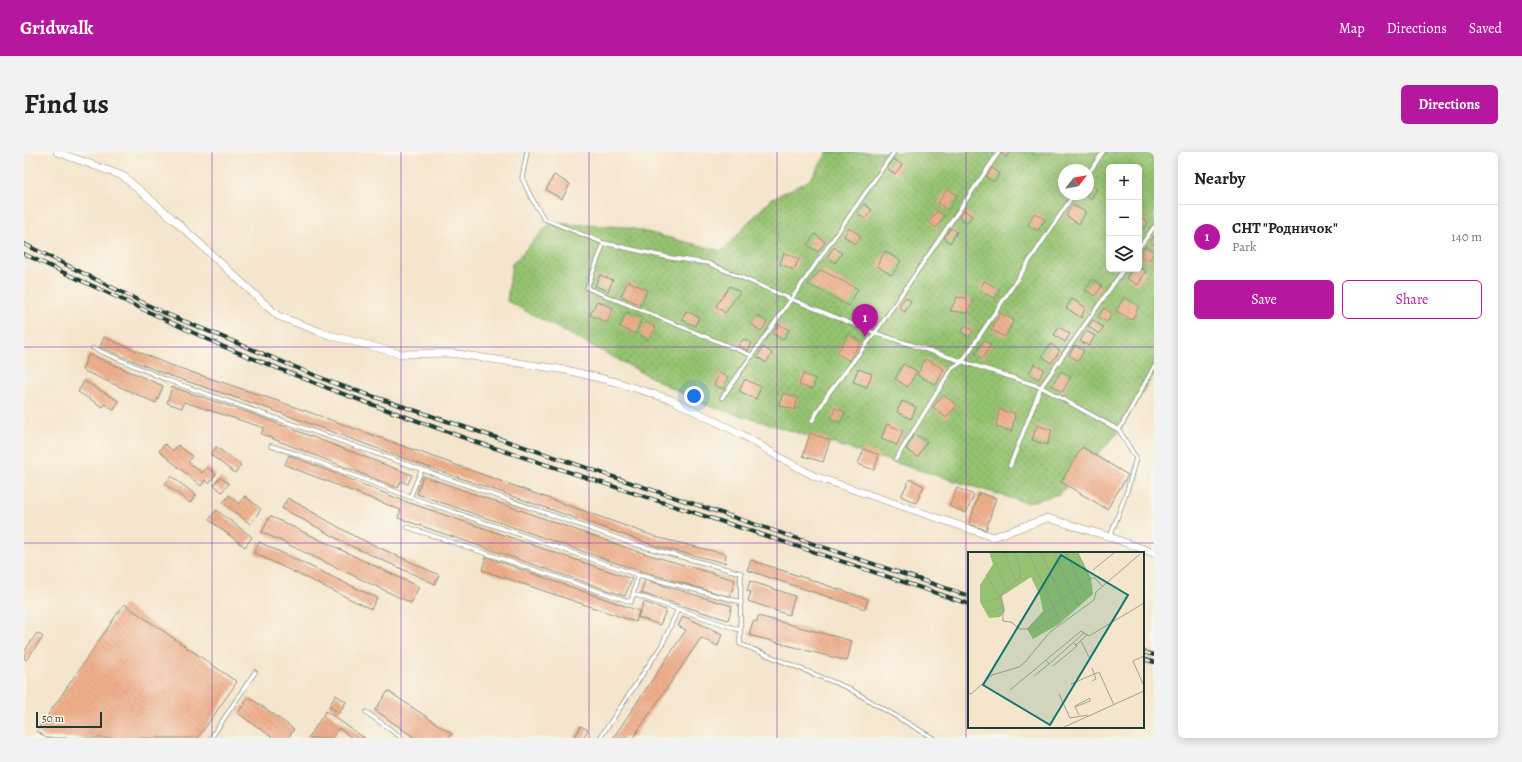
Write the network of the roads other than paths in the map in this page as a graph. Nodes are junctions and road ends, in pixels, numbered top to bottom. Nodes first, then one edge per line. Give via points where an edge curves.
1 (57, 152) edge
2 (527, 152) edge
3 (894, 152) edge
4 (999, 152) edge
5 (1103, 152) edge
6 (1094, 165) edge
7 (1070, 200) edge
8 (1154, 227) edge
9 (604, 242) junction
10 (1142, 244) edge
11 (1122, 272) edge
12 (791, 300) junction
13 (875, 333) junction
14 (93, 348) dead end
15 (753, 356) junction
16 (962, 362) junction
17 (1154, 367) edge
18 (1041, 387) junction
19 (722, 398) dead end
20 (812, 421) dead end
21 (1119, 430) junction
22 (272, 446) dead end
23 (896, 459) dead end
24 (1010, 466) dead end
25 (422, 469) junction
26 (410, 497) junction
27 (407, 527) dead end
28 (1110, 537) junction
29 (1154, 553) edge
30 (638, 575) junction
31 (633, 594) junction
32 (741, 602) junction
33 (678, 609) junction
34 (740, 630) junction
35 (254, 672) dead end
36 (366, 712) dead end
37 (211, 738) edge
38 (402, 738) edge
39 (600, 738) edge
40 (932, 738) edge

1 - 28 street via 123,176 278,316 329,335 401,354 450,353 566,370 616,382 672,400 741,434 814,476 993,537 1048,518
2 - 9 lane via 522,178 544,219
3 - 12 lane
4 - 13 lane
5 - 6 lane
7 - 16 lane
8 - 10 lane
9 - 12 lane via 671,258 708,263
9 - 15 lane via 587,288
11 - 18 lane
12 - 13 lane
12 - 15 lane
13 - 16 lane
13 - 20 lane via 828,394
14 - 25 lane via 167,380
15 - 19 lane
16 - 18 lane
16 - 23 lane via 952,368
17 - 21 lane
18 - 21 lane
18 - 24 lane
21 - 28 lane via 1136,458
22 - 26 lane
25 - 26 lane
25 - 32 lane via 634,544 741,573
26 - 30 lane
27 - 31 lane via 631,602
28 - 29 street
30 - 31 lane
30 - 32 lane
31 - 33 lane
32 - 34 lane
33 - 34 lane
33 - 39 lane via 662,645
34 - 40 lane via 740,644 848,688
35 - 37 lane
36 - 38 lane

